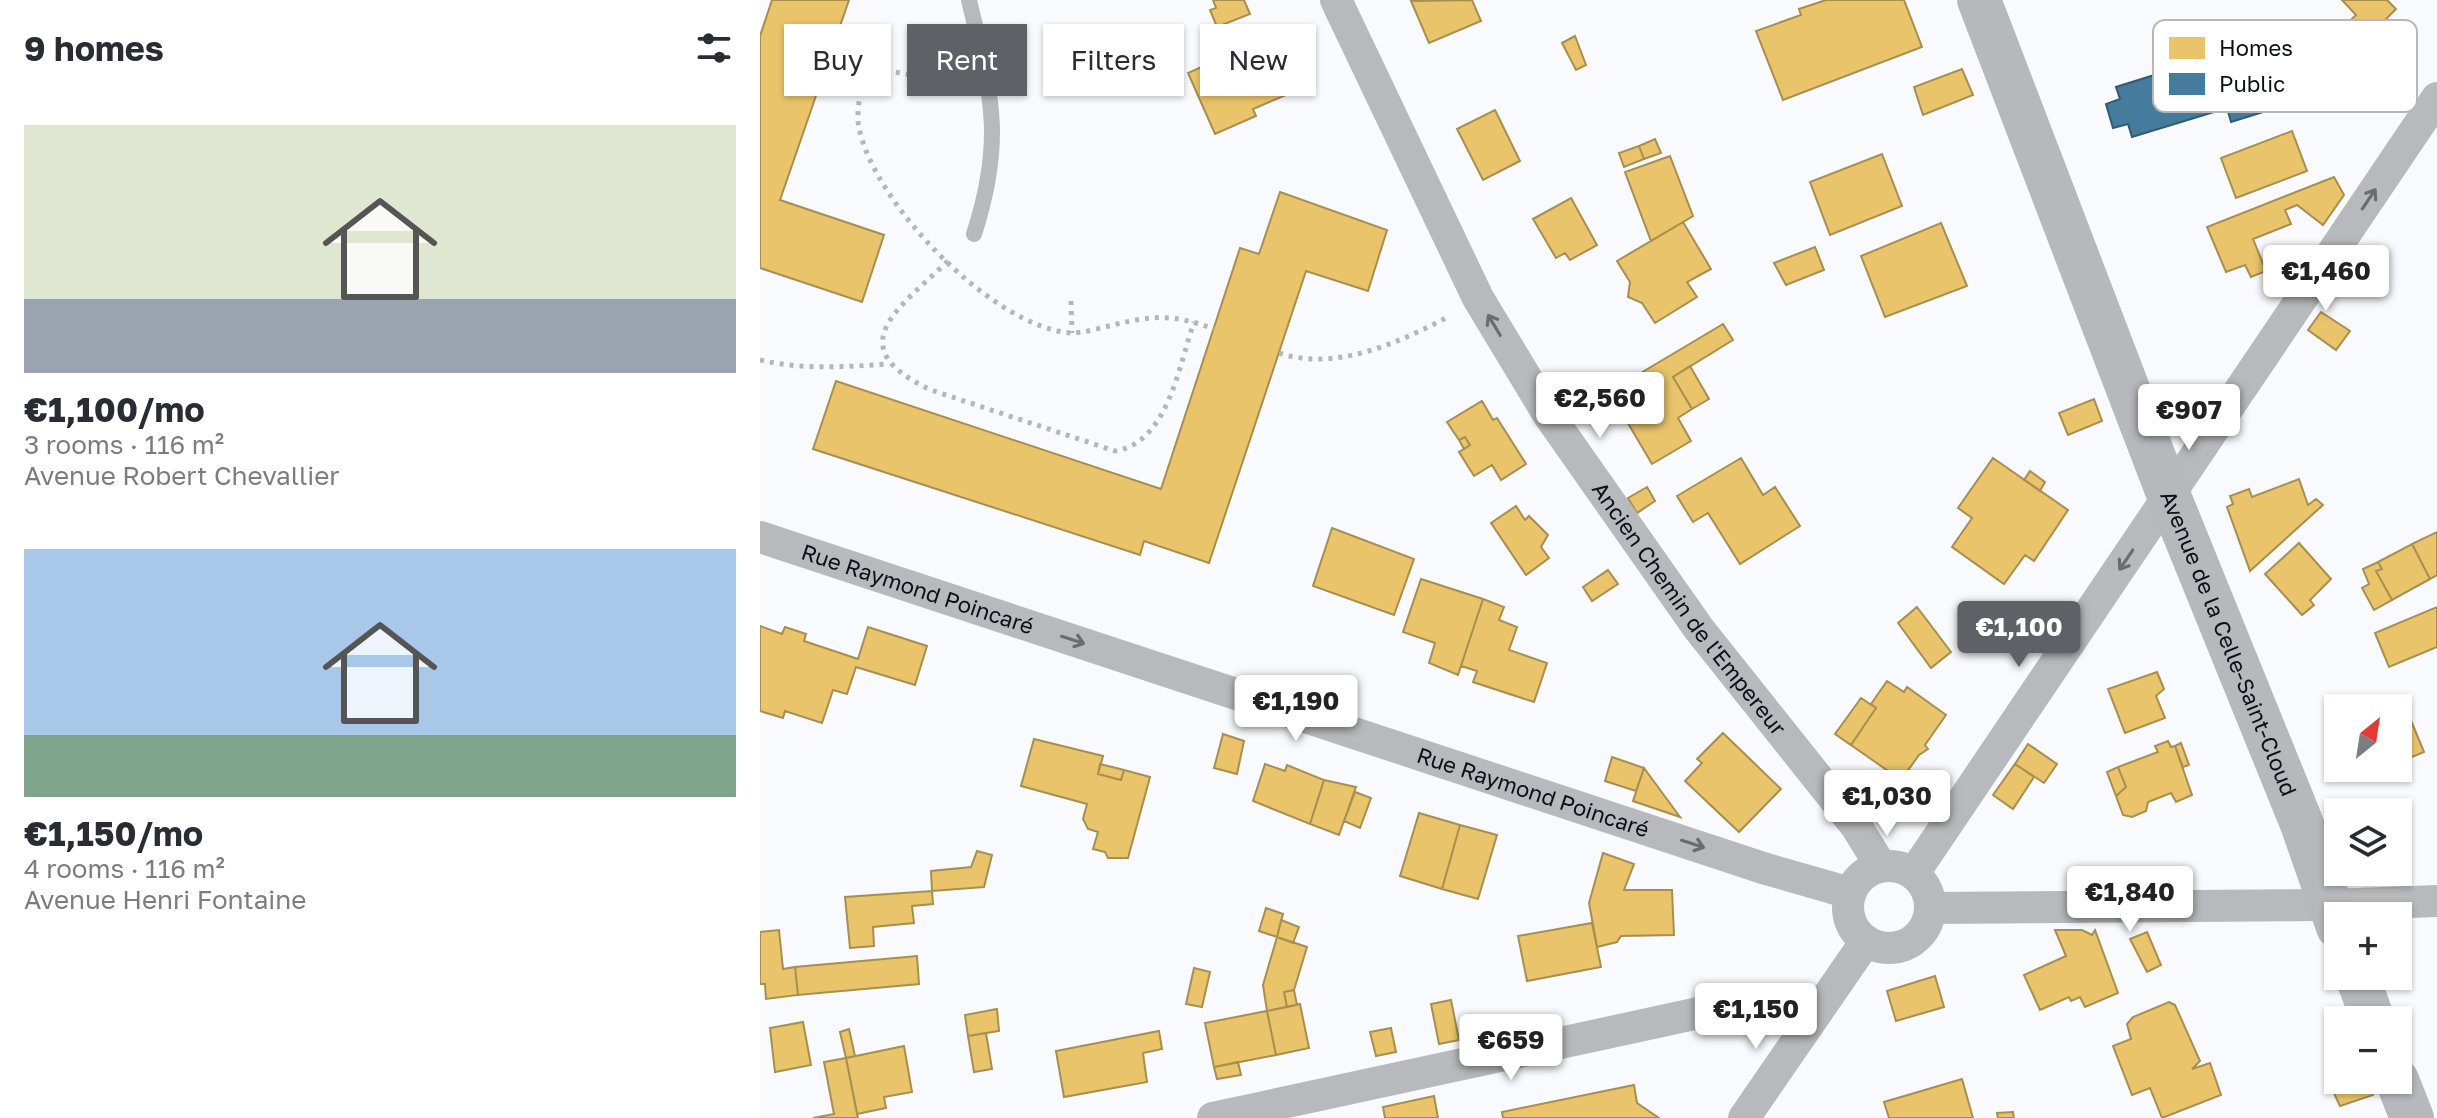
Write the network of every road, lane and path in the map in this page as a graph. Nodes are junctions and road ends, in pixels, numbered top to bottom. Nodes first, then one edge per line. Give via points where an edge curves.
1 (969, 0) edge
2 (1336, 0) edge
3 (1979, 0) edge
4 (2437, 98) edge
5 (974, 234) dead end
6 (948, 261) dead end
7 (1478, 298) junction
8 (1071, 301) dead end
9 (1194, 322) dead end
10 (1072, 333) dead end
11 (1279, 353) dead end
12 (760, 360) edge
13 (888, 364) junction
14 (2169, 496) junction
15 (760, 537) edge
16 (1881, 866) junction
17 (1914, 873) junction
18 (1850, 893) junction
19 (2437, 901) edge
20 (2329, 902) edge
21 (2412, 905) edge
22 (1931, 908) junction
23 (2324, 916) edge
24 (1866, 941) junction
25 (1814, 1016) junction
26 (2403, 1094) edge
27 (1213, 1118) edge
28 (1744, 1118) edge
29 (2412, 1118) edge

1 - 5 lane via 994,125 992,166
2 - 7 street, Ancien Chemin de l'Empereur
3 - 14 street, Avenue de la Celle-Saint-Cloud
14 -> 4 street
6 - 13 path via 893,313 883,348
7 - 11 path via 1406,339 1373,349 1309,359
16 -> 7 street, Ancien Chemin de l'Empereur via 1856,826 1690,617 1548,414
8 - 10 path
9 - 13 path via 1163,411 1143,440 1123,450 931,390
12 - 13 path via 781,365
14 -> 17 street
14 - 20 street, Avenue de la Celle-Saint-Cloud
15 -> 18 street, Rue Raymond Poincaré
16 - 17 street
16 - 18 street via 1868,871
17 - 22 street via 1923,882
18 - 24 street via 1850,920
19 - 21 street
22 - 23 street
22 - 24 street via 1923,931 1903,946 1890,949
24 - 25 street
25 - 27 street via 1793,1007 1745,1003
25 - 28 street
26 - 29 street

